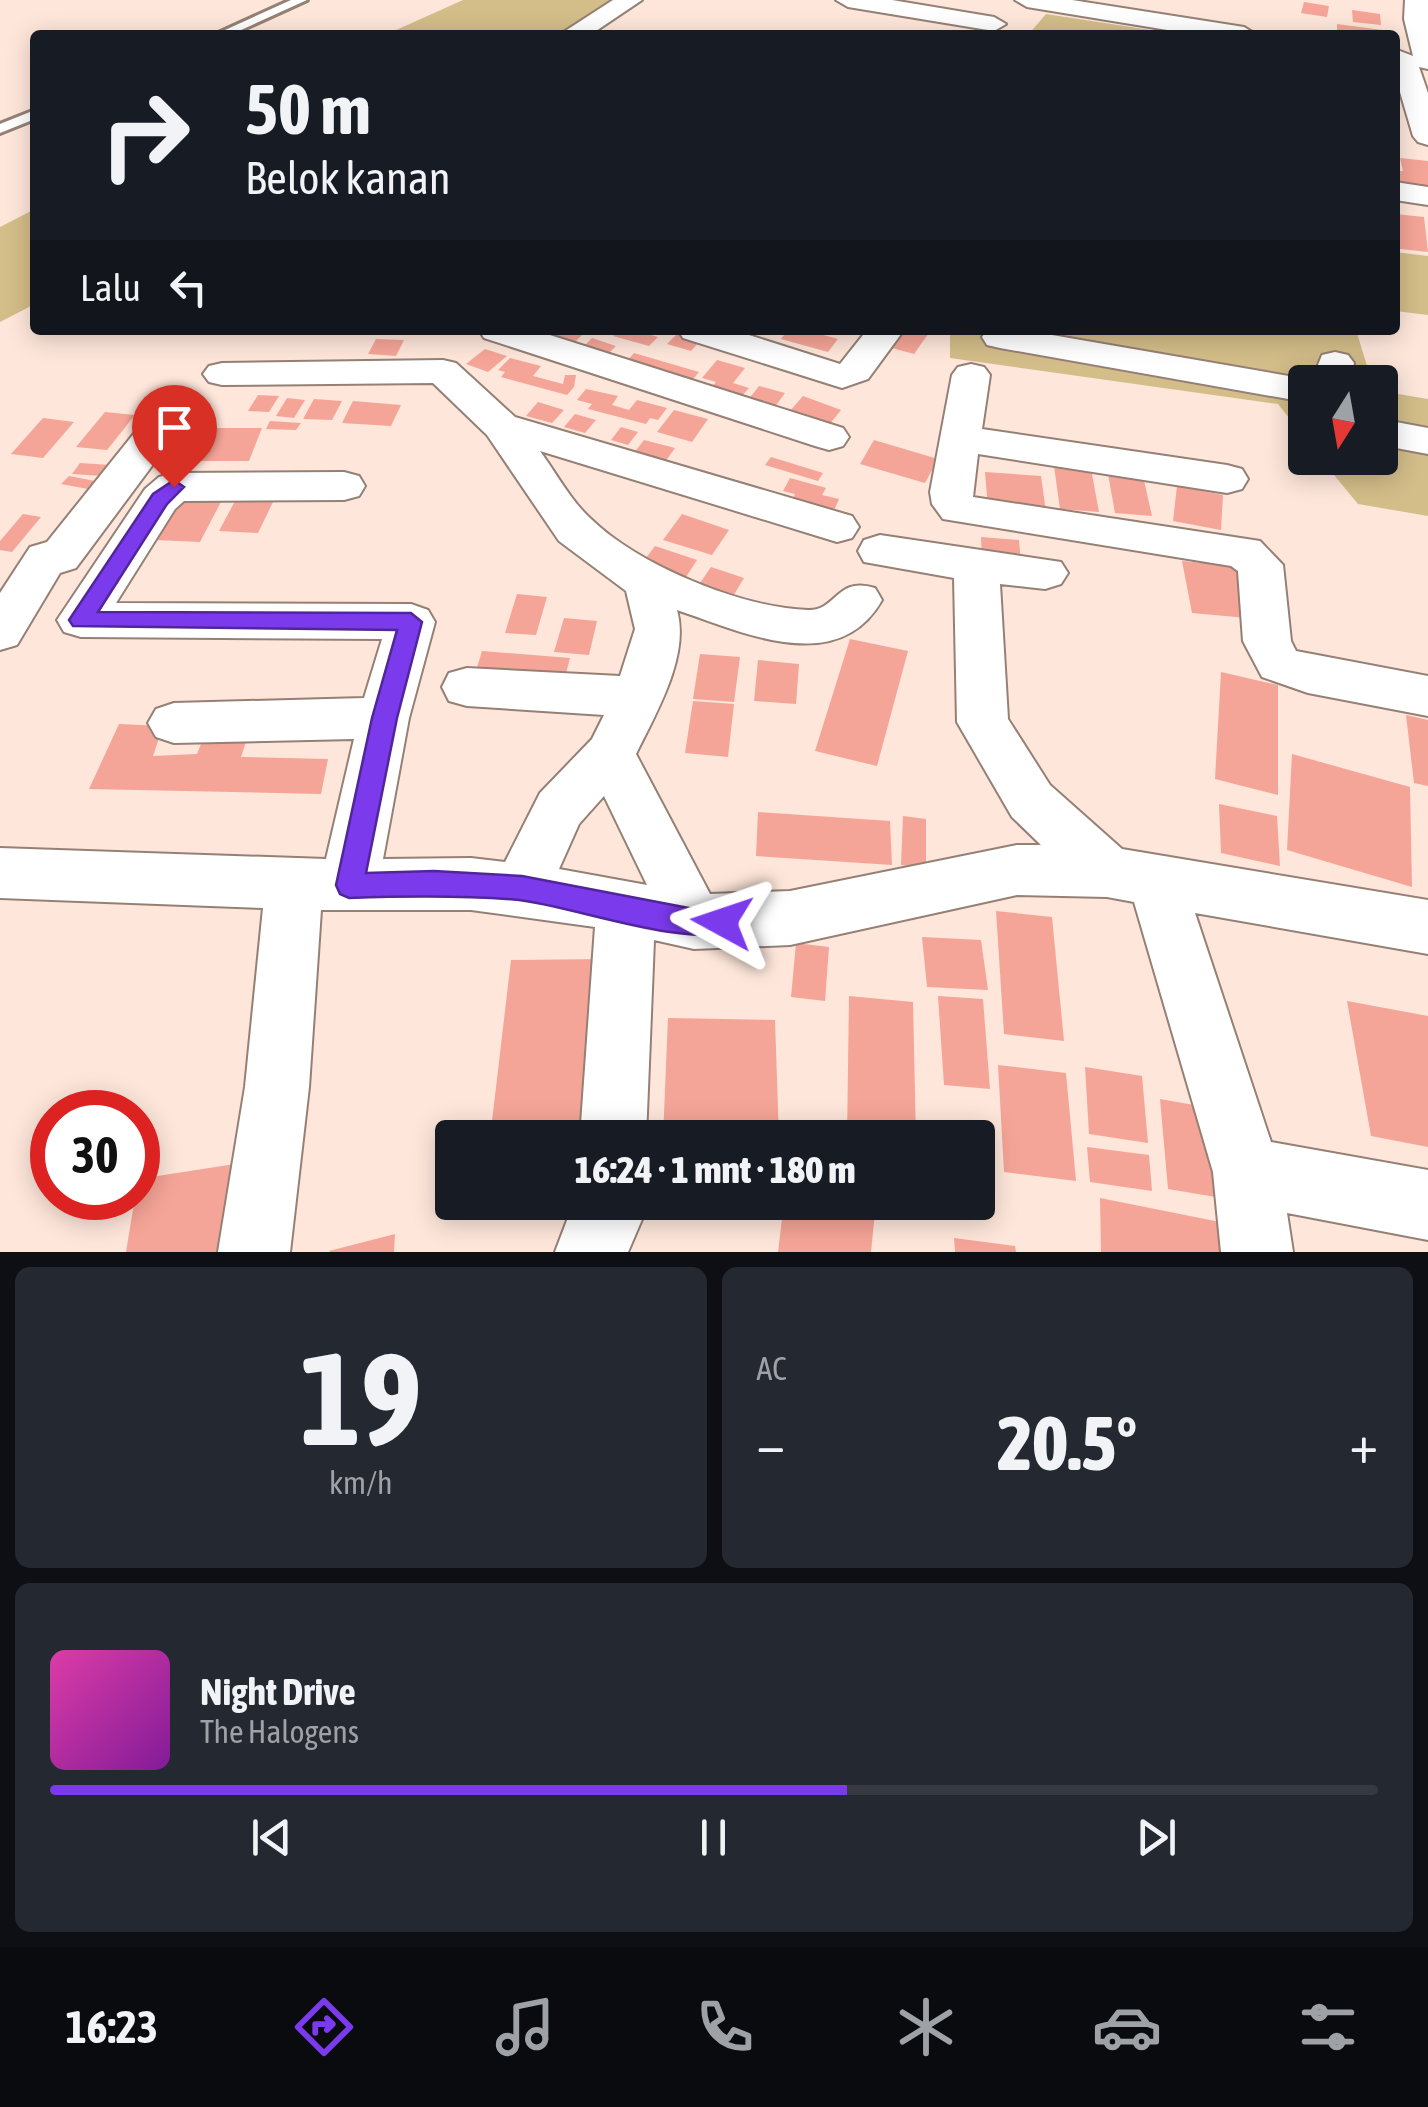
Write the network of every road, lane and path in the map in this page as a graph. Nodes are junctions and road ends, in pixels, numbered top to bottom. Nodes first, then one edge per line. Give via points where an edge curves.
1 (302, 0) edge
2 (630, 0) edge
3 (848, 0) edge
4 (1008, 0) edge
5 (1026, 0) edge
6 (1387, 0) edge
7 (1416, 2) edge
8 (990, 29) edge
9 (232, 30) edge
10 (580, 30) edge
11 (1213, 30) edge
12 (1400, 59) edge
13 (1428, 61) edge
14 (30, 116) edge
15 (0, 130) edge
16 (1428, 136) edge
17 (1400, 192) edge
18 (1428, 196) edge
19 (513, 335) edge
20 (713, 335) edge
21 (882, 335) edge
22 (1000, 337) dead end
23 (222, 374) dead end
24 (970, 374) dead end
25 (1288, 387) edge
26 (178, 404) dead end
27 (502, 426) junction
28 (1398, 435) edge
29 (829, 437) dead end
30 (963, 440) junction
31 (1428, 441) edge
32 (1227, 479) dead end
33 (344, 486) dead end
34 (837, 527) dead end
35 (880, 550) dead end
36 (976, 566) junction
37 (1045, 572) dead end
38 (647, 582) junction
39 (859, 600) dead end
40 (0, 632) edge
41 (467, 686) dead end
42 (639, 696) junction
43 (1428, 696) edge
44 (384, 718) junction
45 (174, 723) dead end
46 (610, 754) junction
47 (0, 873) edge
48 (1132, 876) junction
49 (322, 884) junction
50 (522, 888) junction
51 (626, 908) junction
52 (694, 922) junction
53 (1428, 927) edge
54 (613, 1120) edge
55 (1247, 1172) junction
56 (1428, 1205) edge
57 (607, 1220) edge
58 (254, 1252) edge
59 (591, 1252) edge
60 (1257, 1252) edge

1 - 9 lane
2 - 10 street
3 - 8 street
4 - 8 street
5 - 11 street
6 - 7 street
7 - 13 street
12 - 16 street
14 - 15 lane
17 - 18 street
19 - 29 street
20 - 21 street via 848,376
22 - 25 street
23 - 27 street via 451,357
24 - 30 street
26 - 40 street via 60,557 46,558
27 - 34 street
27 - 38 street via 575,530
28 - 31 street
30 - 32 street
30 - 43 street via 951,498 958,509 1244,552 1260,565 1267,641 1279,664
33 - 44 street via 174,487 81,620 411,622
35 - 36 street
36 - 37 street
36 - 48 street via 984,722 1031,802
38 - 39 street via 819,628
38 - 42 street via 659,629
41 - 42 street
42 - 46 street
44 - 45 street
44 - 49 street
46 - 50 street via 559,810
46 - 52 street
47 - 49 street
48 - 52 street via 1016,870 790,918
48 - 53 street
48 - 55 street
49 - 50 street
49 - 58 street via 278,1087
50 - 51 street
51 - 52 street
51 - 54 street
55 - 56 street
55 - 60 street
57 - 59 street

